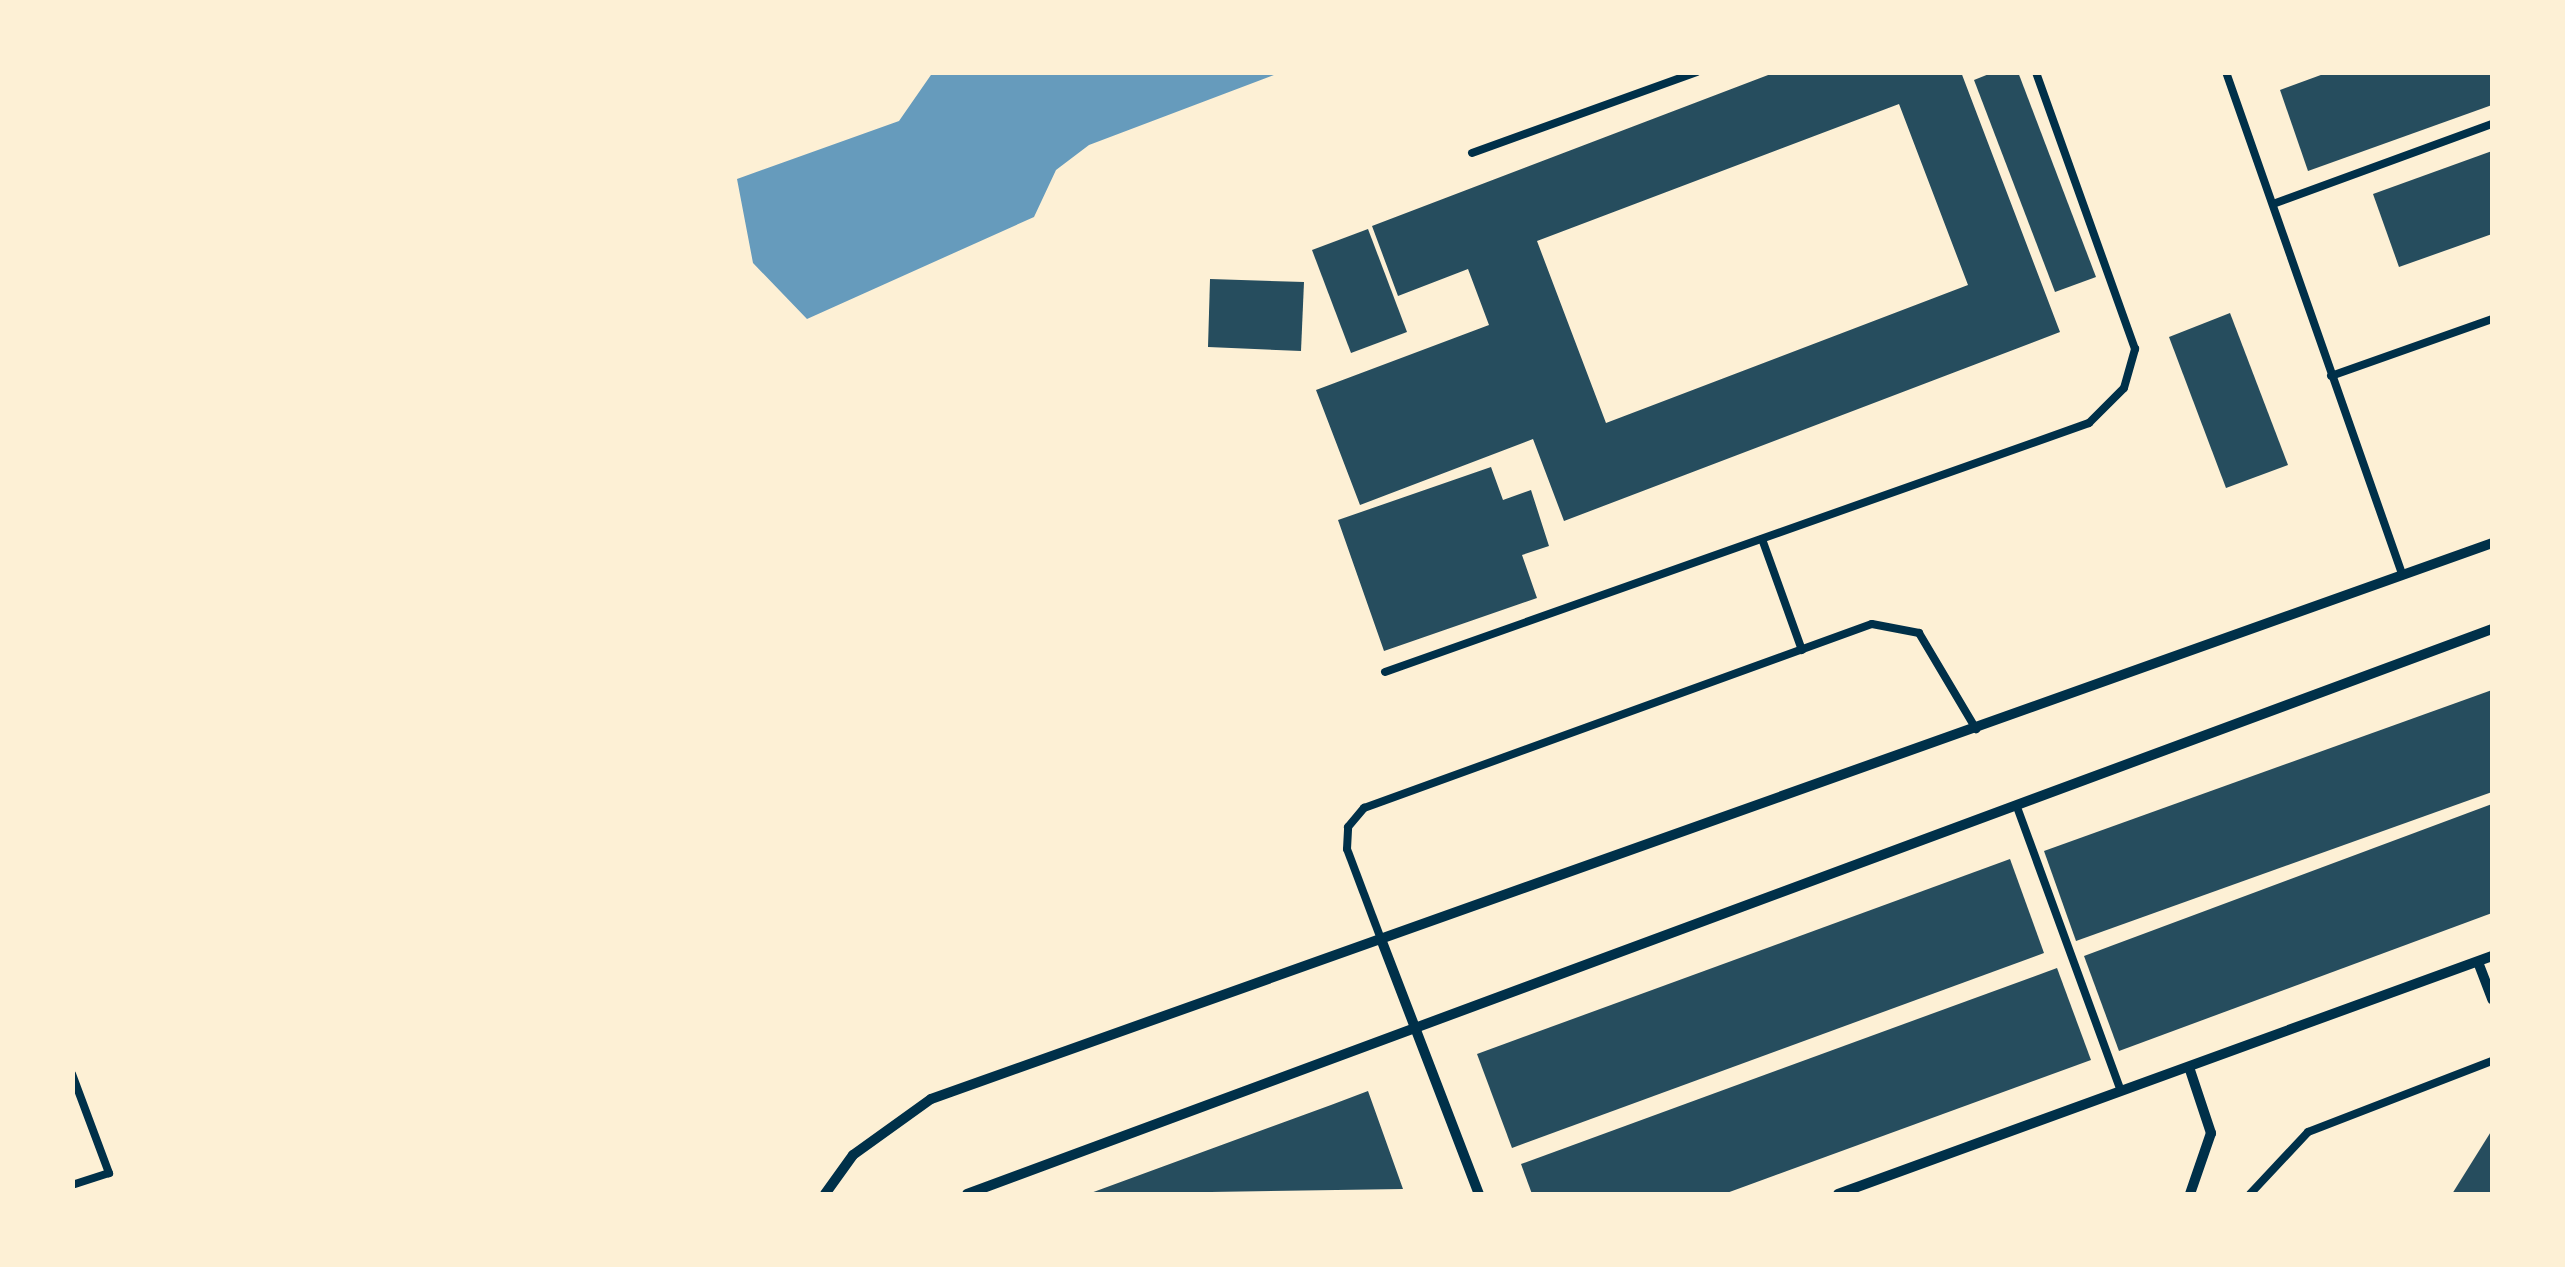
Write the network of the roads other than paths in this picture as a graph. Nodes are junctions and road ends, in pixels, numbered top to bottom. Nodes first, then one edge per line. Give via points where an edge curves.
1 (1697, 72) edge
2 (2036, 72) edge
3 (2226, 72) edge
4 (2492, 124) edge
5 (1472, 154) dead end
6 (2273, 204) junction
7 (2492, 318) edge
8 (2331, 376) junction
9 (1762, 539) junction
10 (2492, 543) edge
11 (2401, 571) junction
12 (2492, 629) edge
13 (1802, 650) junction
14 (1384, 672) dead end
15 (1976, 729) junction
16 (2017, 807) junction
17 (1380, 939) junction
18 (2492, 956) edge
19 (2478, 962) junction
20 (2492, 999) edge
21 (1416, 1030) junction
22 (2492, 1061) edge
23 (2188, 1067) junction
24 (72, 1074) edge
25 (2121, 1092) junction
26 (72, 1185) edge
27 (826, 1194) edge
28 (967, 1194) edge
29 (1479, 1194) edge
30 (1838, 1194) edge
31 (2190, 1194) edge
32 (2250, 1194) edge

1 - 5 lane
2 - 9 lane via 2134,349 2124,388 2089,423
3 - 6 lane
4 - 6 lane
6 - 8 lane
7 - 8 lane
8 - 11 lane
9 - 13 lane
9 - 14 lane
10 - 11 street
11 - 15 street
12 - 16 street
13 - 15 lane via 1872,624 1920,634
13 - 17 lane via 1364,808 1348,827 1347,849
15 - 17 street
16 - 21 street
16 - 25 lane
17 - 21 street
17 - 27 street via 931,1099 853,1155
18 - 19 street
19 - 20 street
19 - 23 street
21 - 28 street
21 - 29 street
22 - 32 lane via 2308,1132
23 - 25 street
23 - 31 street via 2211,1133
24 - 26 lane via 108,1173
25 - 30 street

